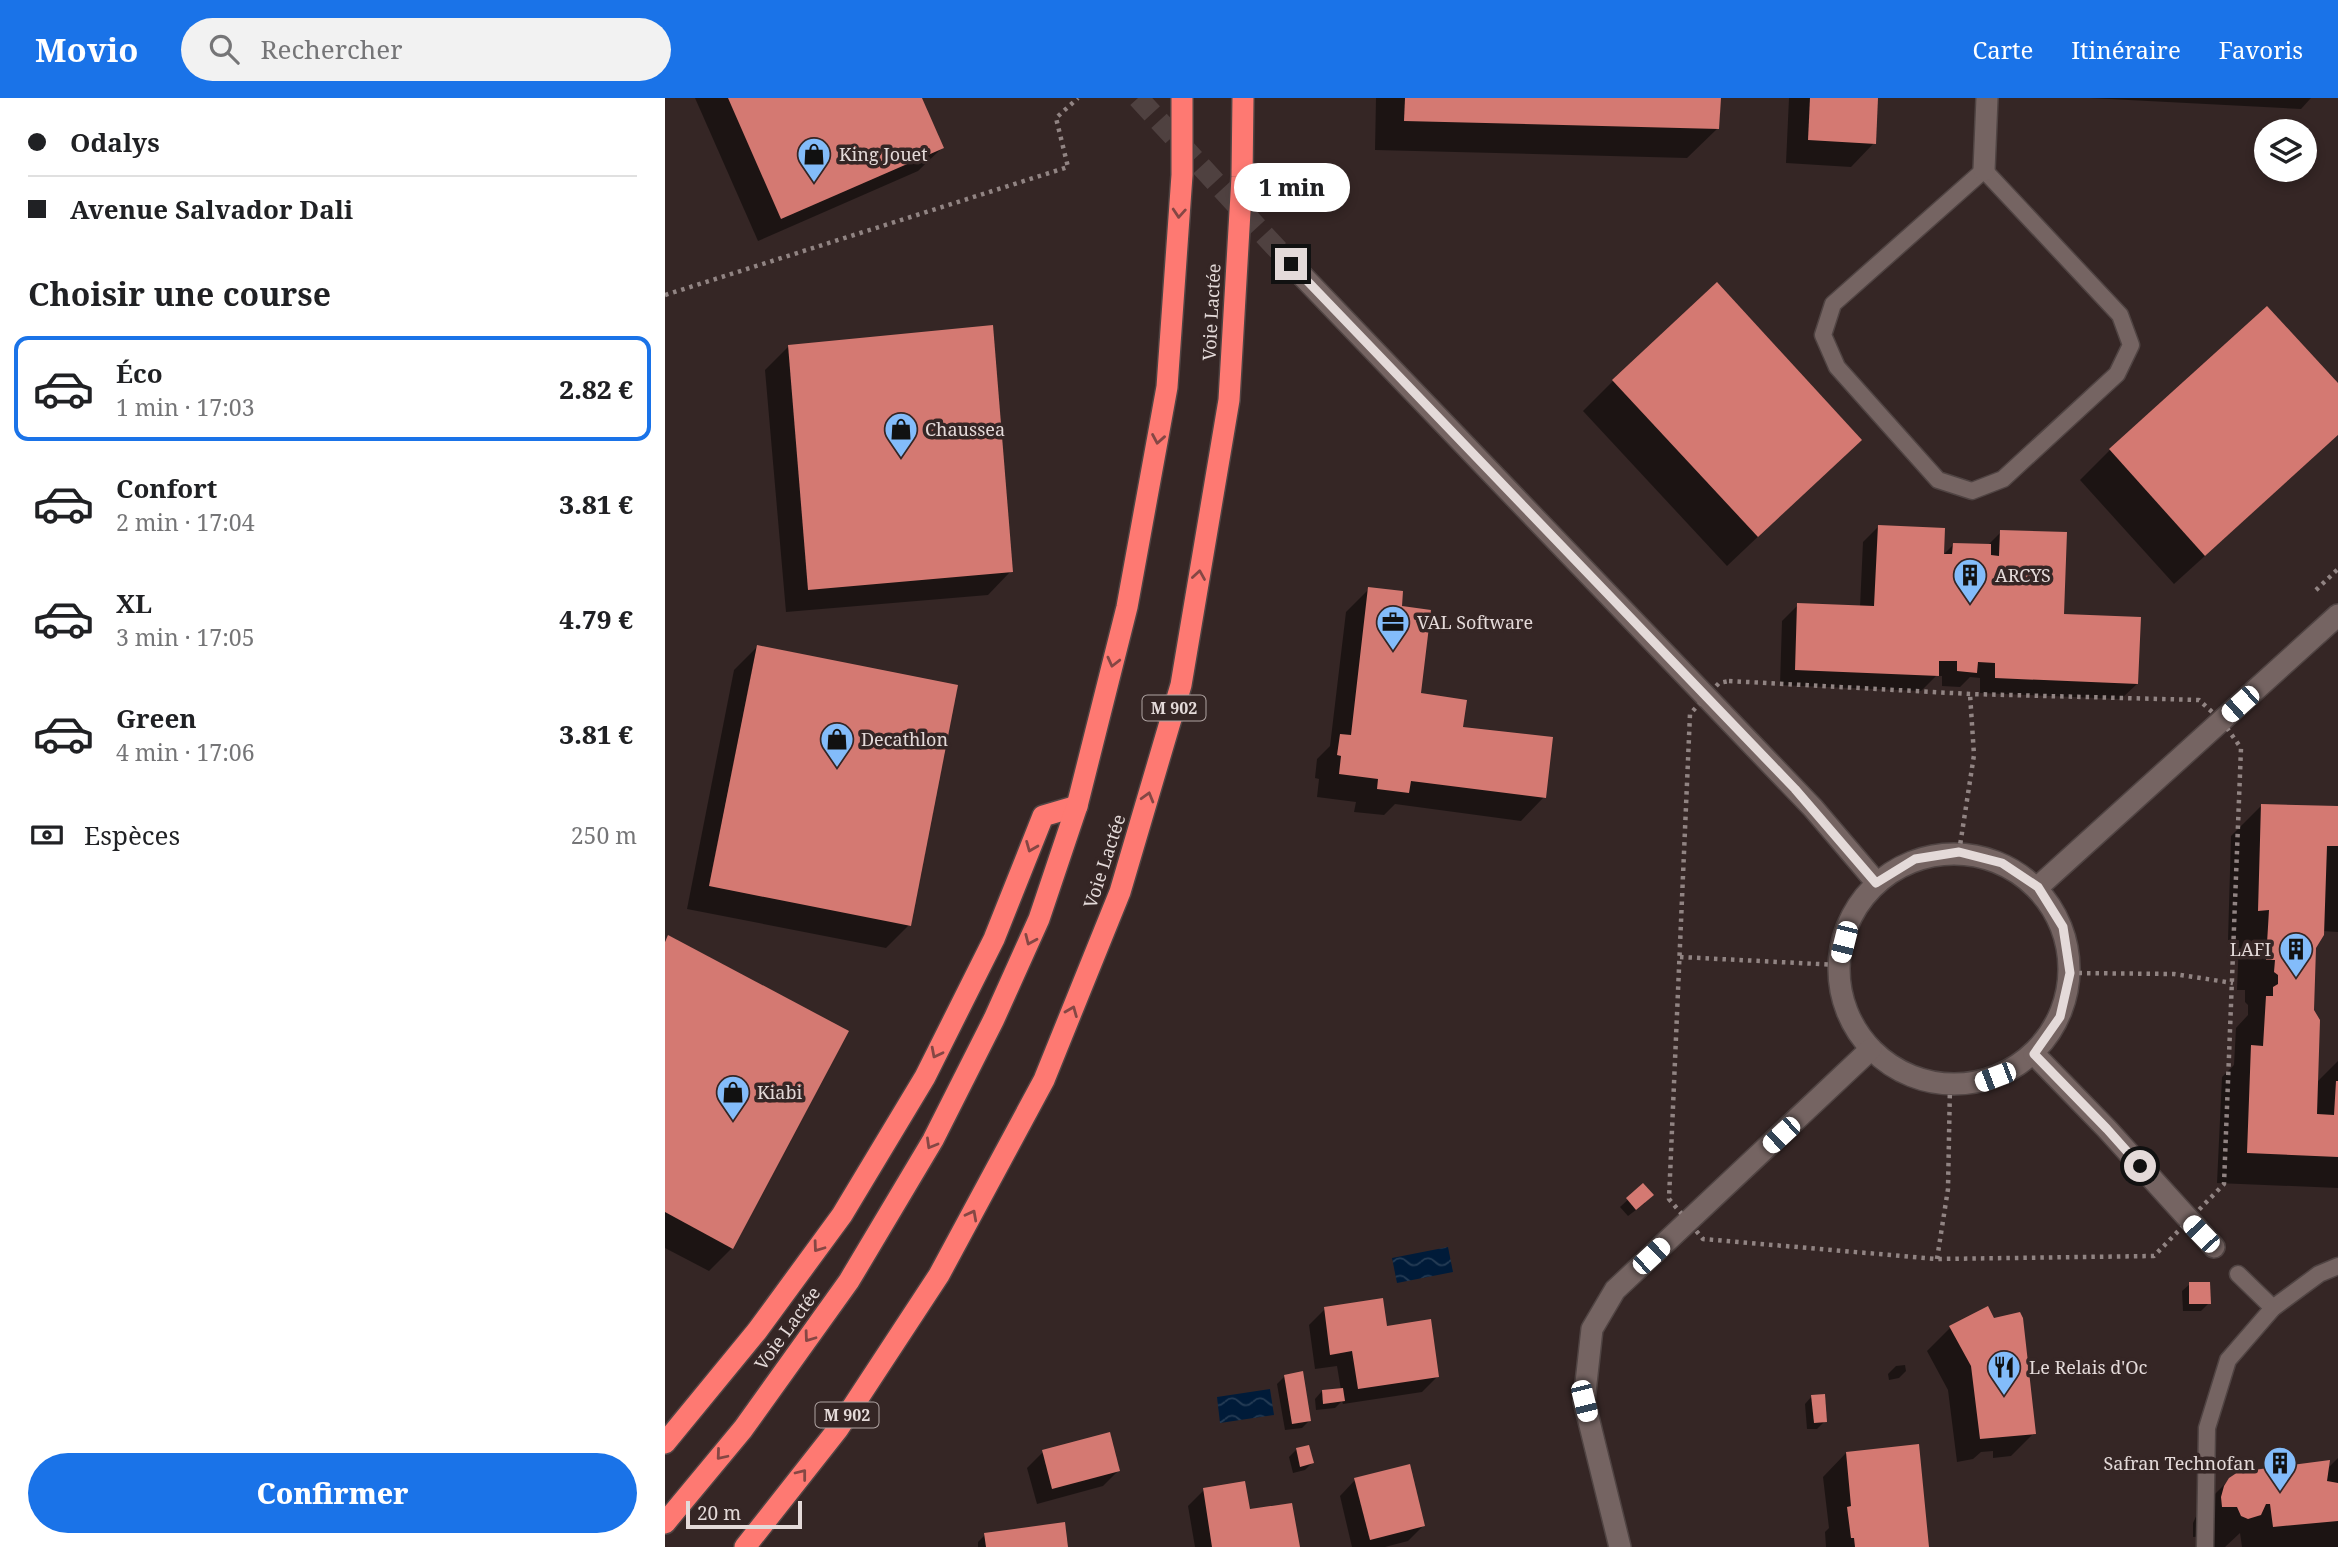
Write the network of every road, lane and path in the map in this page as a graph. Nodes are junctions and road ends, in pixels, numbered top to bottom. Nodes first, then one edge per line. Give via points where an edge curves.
1 (1078, 98) edge
2 (1182, 98) edge
3 (1243, 98) edge
4 (1987, 98) edge
5 (1984, 170) junction
6 (1291, 264) tunnel mouth
7 (665, 295) edge
8 (2338, 615) edge
9 (1970, 694) junction
10 (1707, 696) junction
11 (2222, 721) junction
12 (1077, 806) junction
13 (1959, 852) junction
14 (1876, 883) junction
15 (2038, 887) junction
16 (1680, 957) junction
17 (1838, 964) junction
18 (2070, 973) junction
19 (2233, 983) junction
20 (1871, 1049) junction
21 (2034, 1054) junction
22 (1950, 1085) junction
23 (1669, 1199) dead end
24 (2188, 1221) junction
25 (2214, 1247) dead end
26 (1694, 1248) dead end
27 (1937, 1259) junction
28 (2338, 1266) edge
29 (2238, 1274) dead end
30 (2273, 1308) junction
31 (665, 1443) edge
32 (665, 1522) edge
33 (745, 1547) edge
34 (1620, 1547) edge
35 (2205, 1547) edge

1 - 7 path via 1056,118 1068,167
2 -> 12 highway, Voie Lactée via 1182,175 1167,387 1127,607
33 -> 3 highway, Voie Lactée / M 902 via 838,1429 939,1275 1044,1080 1120,892 1181,685 1229,400
4 - 5 street
5 - 5 lane via 1833,304 1823,335 1836,367 1938,480 1972,491 2003,479 2117,374 2131,345 2120,316
6 - 10 street
8 - 11 street
9 - 10 path via 1729,681 1719,683
9 - 11 path via 2199,699
9 - 13 path via 1974,755
10 - 14 street via 1813,808
10 - 16 path via 1690,714
11 - 15 street
11 - 19 path via 2241,748
12 -> 31 highway via 1043,816 994,939 925,1077 842,1215 757,1331
12 -> 32 highway, Voie Lactée via 1039,919 933,1140 849,1281 743,1429
13 - 14 street via 1915,859
13 - 15 street via 2002,863
14 - 17 street via 1849,920
15 - 18 street via 2063,927
16 - 17 path
16 - 23 path
17 - 20 street via 1846,1010
18 - 19 path via 2174,974
18 - 21 street via 2060,1017
19 - 24 path via 2224,1184
20 - 22 street via 1893,1068 1920,1080
20 - 34 street via 1615,1290 1592,1329 1584,1401
21 - 22 street via 2009,1071 1980,1082
21 - 24 street
22 - 27 path via 1948,1189
24 - 25 street
24 - 27 path via 2154,1256
26 - 27 path via 1703,1240
28 - 30 lane via 2319,1273
29 - 30 lane
30 - 35 lane via 2228,1360 2207,1428

